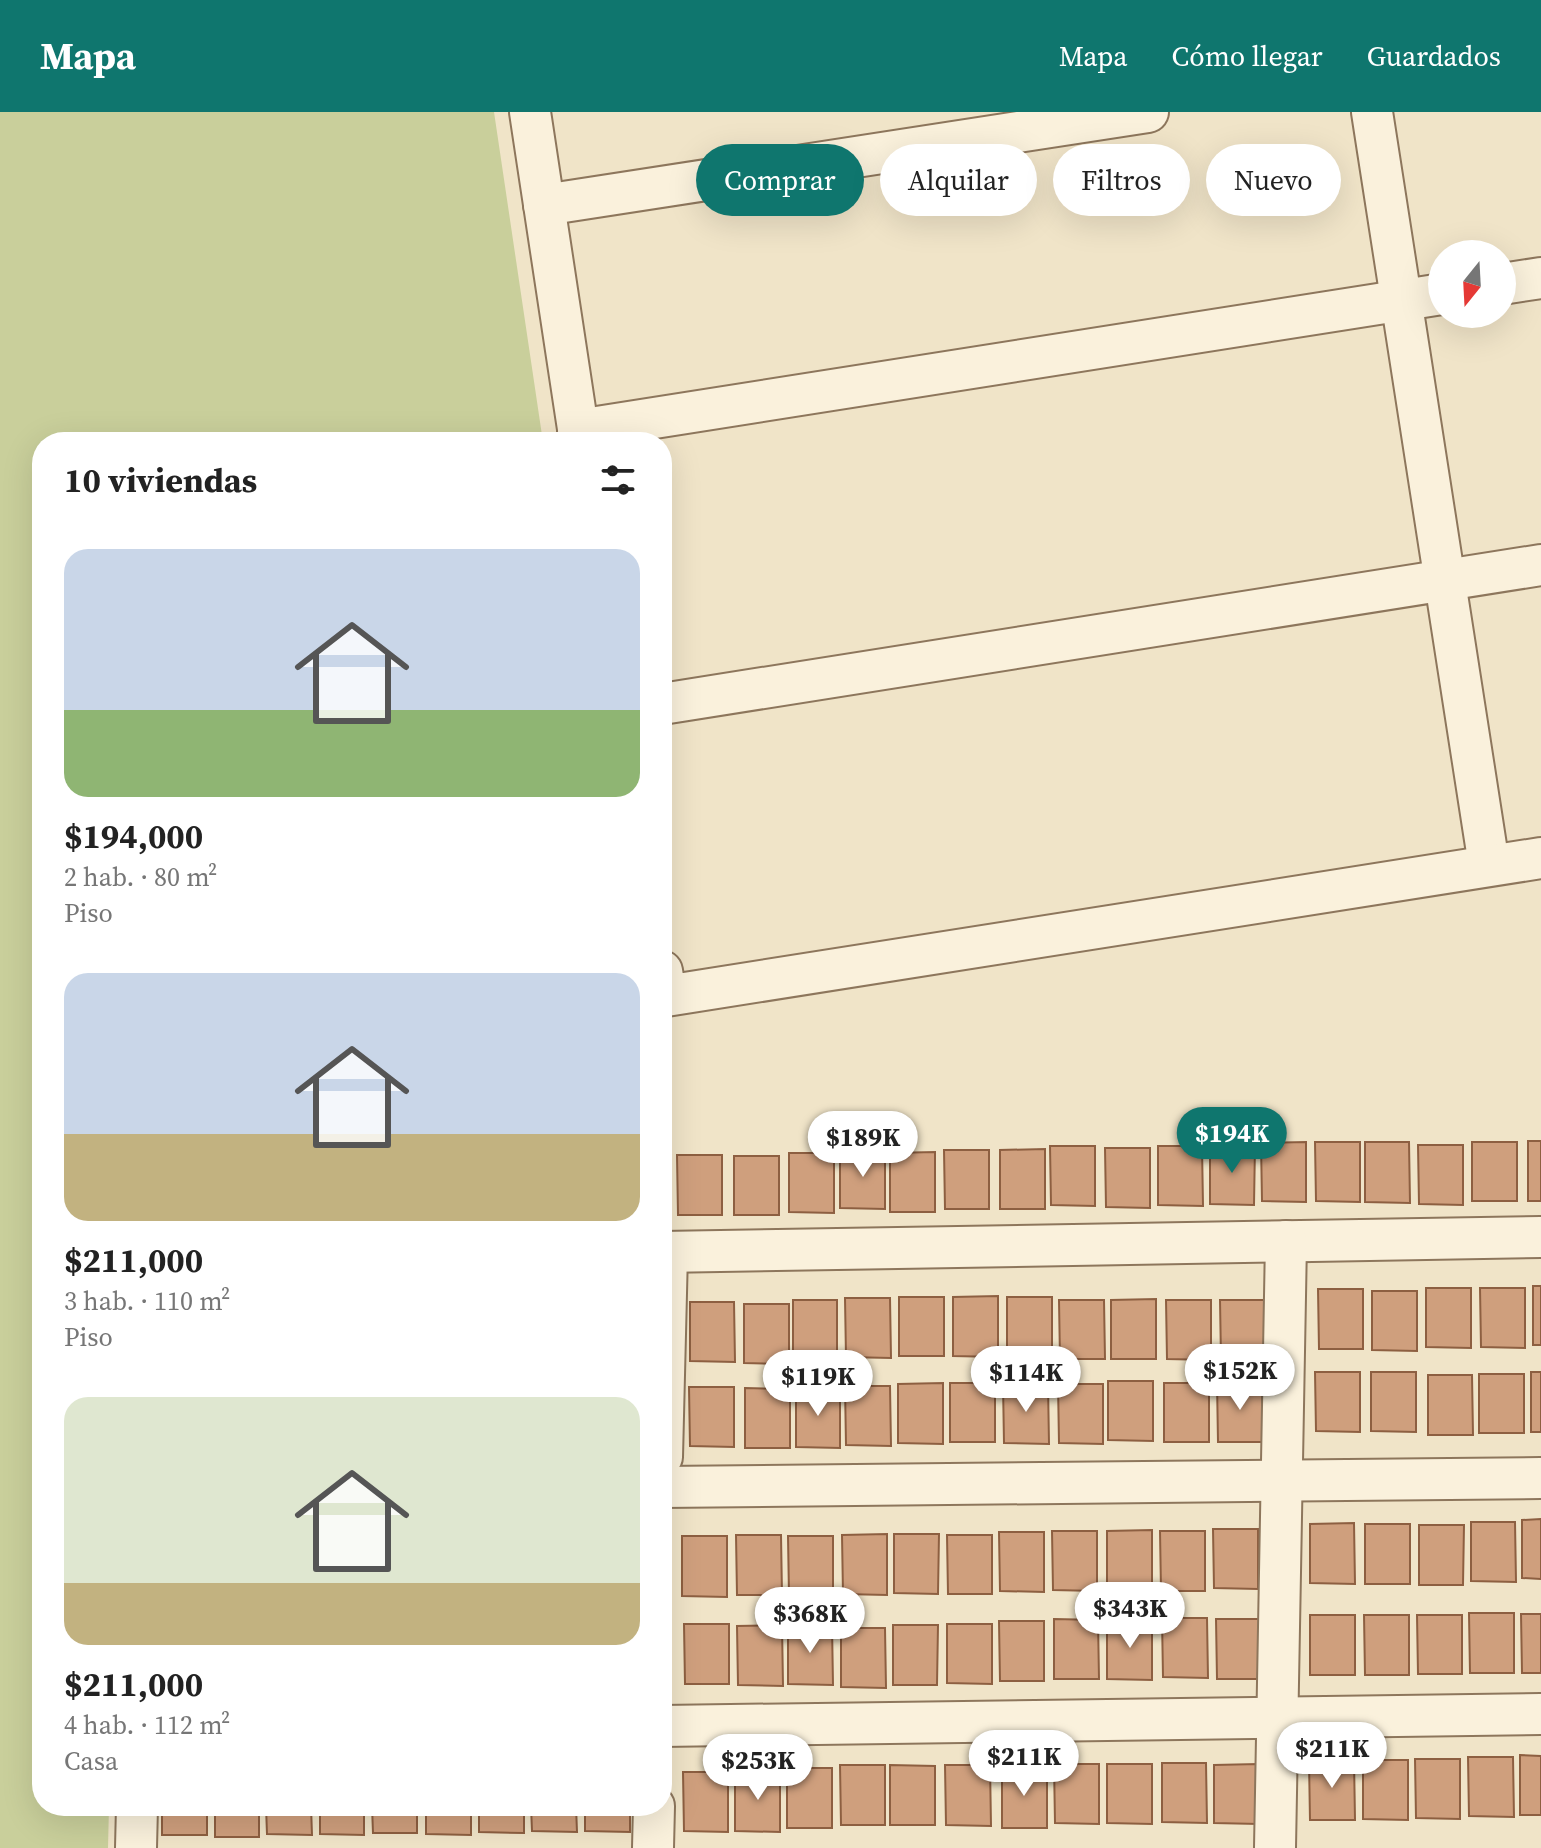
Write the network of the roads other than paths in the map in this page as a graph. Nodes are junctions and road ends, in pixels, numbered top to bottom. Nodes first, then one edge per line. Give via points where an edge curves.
1 (530, 112) edge
2 (1148, 112) edge
3 (1372, 112) edge
4 (544, 205) junction
5 (1541, 278) edge
6 (1516, 282) edge
7 (1428, 296) edge
8 (1401, 300) junction
9 (578, 432) edge
10 (603, 432) edge
11 (1541, 565) edge
12 (1444, 579) junction
13 (672, 702) edge
14 (1541, 858) edge
15 (1489, 865) junction
16 (672, 995) edge
17 (1541, 1237) edge
18 (1286, 1241) junction
19 (672, 1252) edge
20 (1541, 1478) edge
21 (1281, 1480) junction
22 (672, 1487) edge
23 (1541, 1714) edge
24 (1276, 1718) junction
25 (672, 1726) edge
26 (137, 1816) edge
27 (654, 1816) edge
28 (136, 1848) edge
29 (653, 1848) edge
30 (1275, 1848) edge

1 - 4 street
2 - 4 street
3 - 8 street
4 - 9 street
5 - 6 street
7 - 8 street
8 - 10 street
8 - 12 street
11 - 12 street
12 - 13 street
12 - 15 street
14 - 15 street
15 - 16 street
17 - 18 street
18 - 19 street
18 - 21 street
20 - 21 street
21 - 22 street
21 - 24 street
23 - 24 street
24 - 25 street
24 - 30 street
26 - 28 street
27 - 29 street

